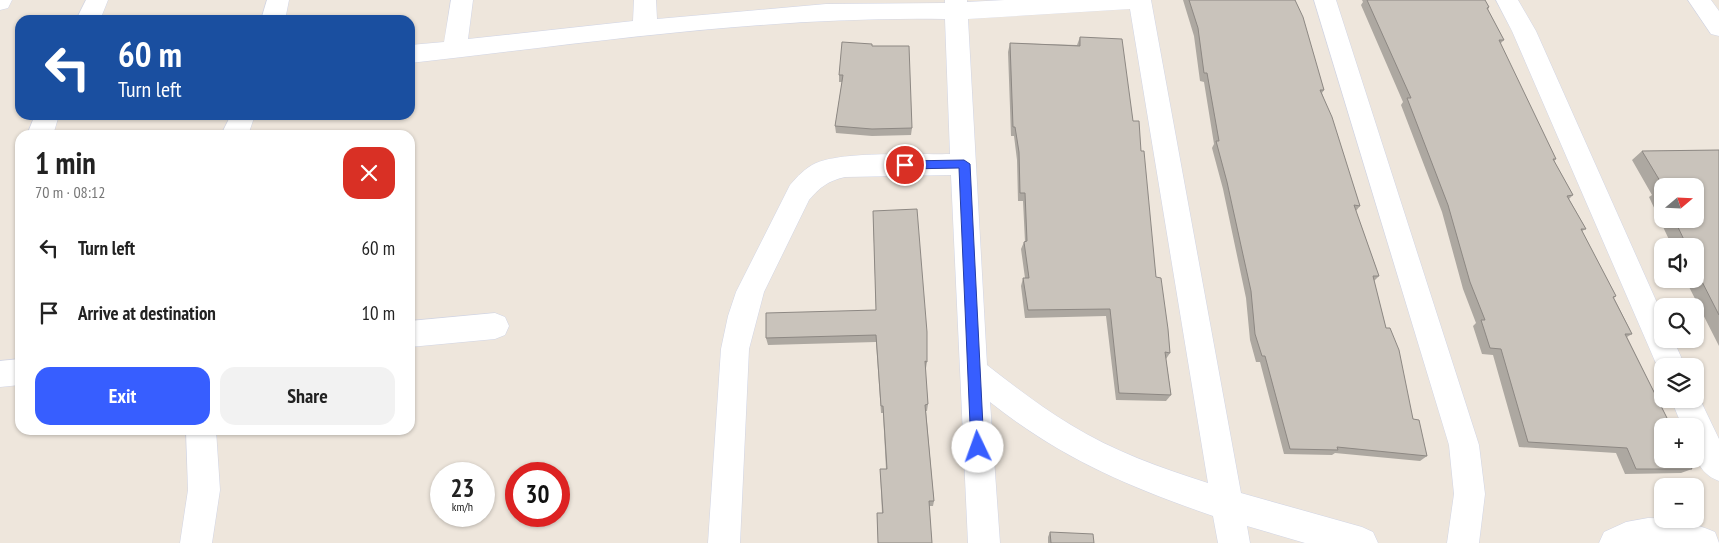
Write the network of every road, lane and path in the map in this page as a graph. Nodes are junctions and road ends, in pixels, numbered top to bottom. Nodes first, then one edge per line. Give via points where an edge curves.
1 (96, 0) edge
2 (278, 0) edge
3 (462, 0) edge
4 (645, 0) edge
5 (1140, 0) edge
6 (1325, 0) edge
7 (1507, 0) edge
8 (1699, 0) edge
9 (957, 5) edge
10 (825, 6) edge
11 (90, 15) edge
12 (274, 15) edge
13 (645, 28) junction
14 (1719, 28) edge
15 (455, 49) junction
16 (415, 53) edge
17 (964, 164) junction
18 (495, 326) dead end
19 (415, 334) edge
20 (1667, 358) edge
21 (973, 371) junction
22 (15, 372) edge
23 (0, 374) edge
24 (1690, 408) edge
25 (202, 435) edge
26 (1719, 466) edge
27 (1227, 504) junction
28 (196, 543) edge
29 (724, 543) edge
30 (984, 543) edge
31 (1234, 543) edge
32 (1362, 543) edge
33 (1463, 543) edge
34 (1615, 543) edge
35 (1704, 543) edge

1 - 11 street
2 - 12 street
3 - 15 street
4 - 13 street
5 - 9 street
5 - 27 street
6 - 33 street via 1464,445 1471,486
7 - 20 street via 1524,31
8 - 14 street
9 - 10 street via 891,10
9 - 17 street
10 - 13 street
13 - 15 street
15 - 16 street
17 - 21 street
17 - 29 street via 846,166 824,171 799,193 750,292 742,316 735,349
18 - 19 street
21 - 27 street via 1033,418 1075,444 1122,466
21 - 30 street
22 - 23 street
24 - 26 street via 1706,446
25 - 28 street via 204,490
27 - 31 street
27 - 32 street
34 - 35 street via 1630,535 1665,533

